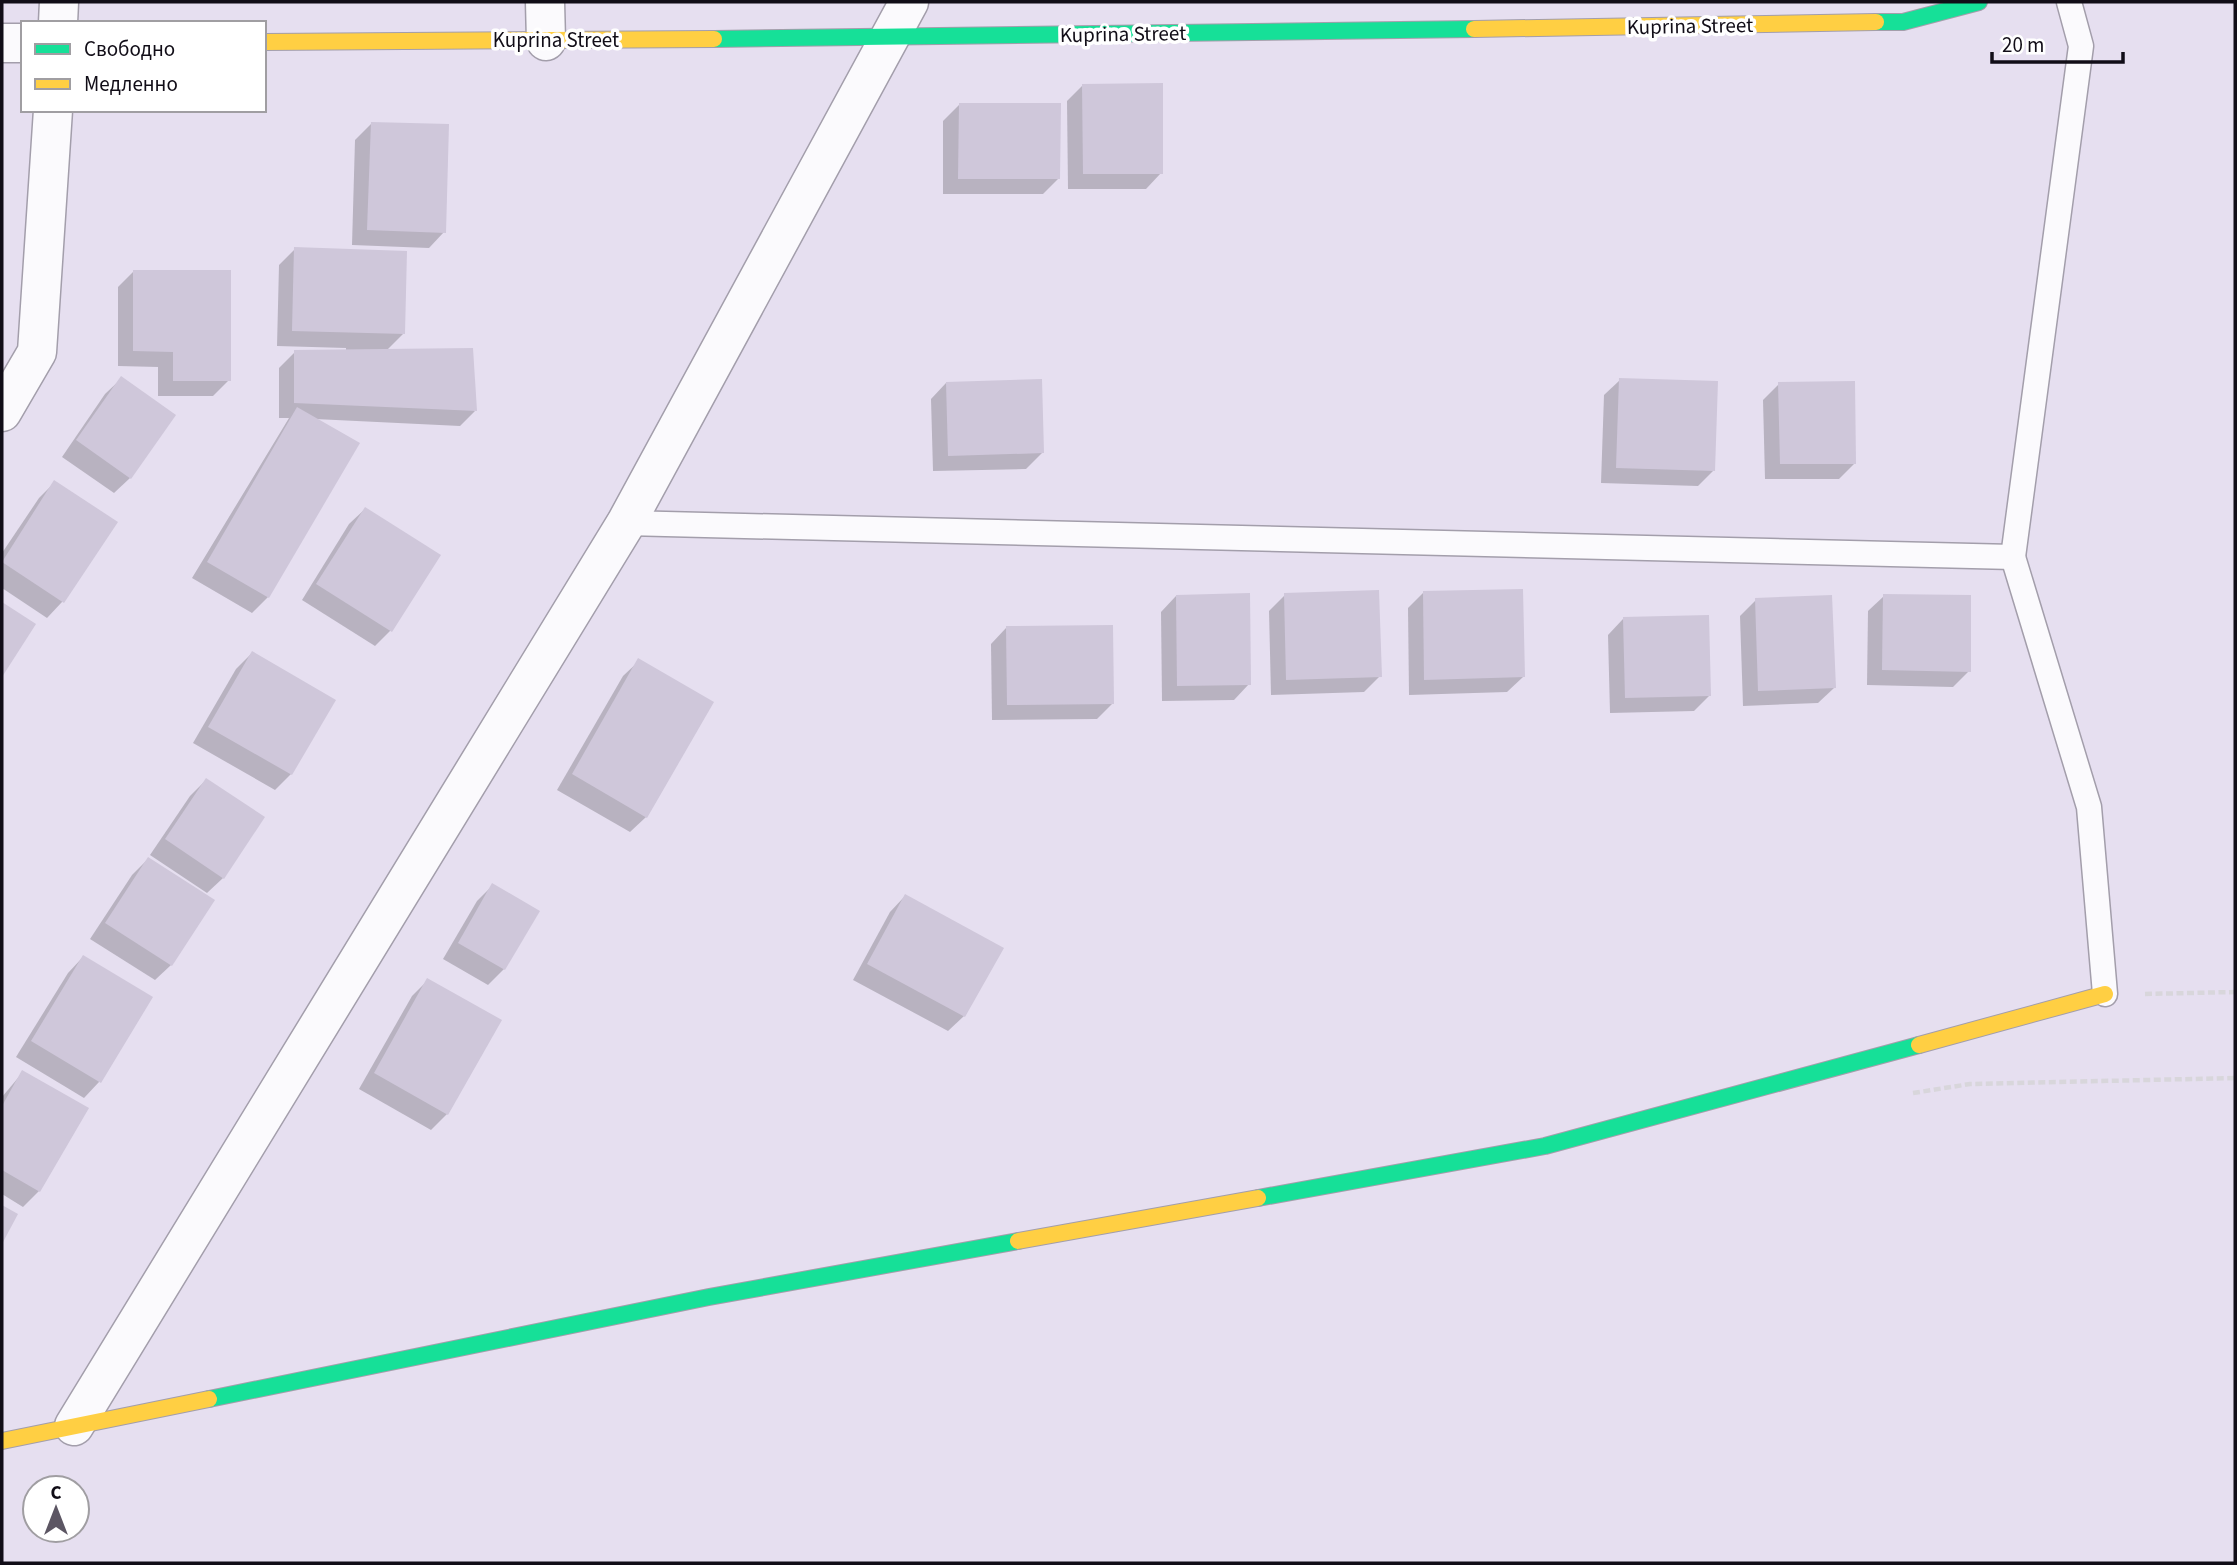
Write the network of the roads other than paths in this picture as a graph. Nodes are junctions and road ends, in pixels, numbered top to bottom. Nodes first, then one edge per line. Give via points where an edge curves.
1 (59, 2) edge
2 (545, 2) edge
3 (909, 2) edge
4 (1979, 2) edge
5 (2069, 2) edge
6 (58, 21) edge
7 (888, 38) junction
8 (546, 41) junction
9 (266, 42) edge
10 (2, 43) edge
11 (21, 43) edge
12 (53, 112) edge
13 (2, 412) edge
14 (626, 523) junction
15 (2013, 557) junction
16 (2105, 994) joint
17 (74, 1426) junction
18 (2, 1441) edge

1 - 6 street
2 - 8 street
3 - 7 street
4 - 7 street, Kuprina Street via 1903,22
5 - 15 lane via 2081,46
7 - 8 street, Kuprina Street
7 - 14 street
8 - 9 street, Kuprina Street
10 - 11 street
12 - 13 street via 37,352
14 - 15 lane
14 - 17 street
15 - 16 lane via 2089,807
16 - 17 street via 1545,1146 709,1297
17 - 18 street

